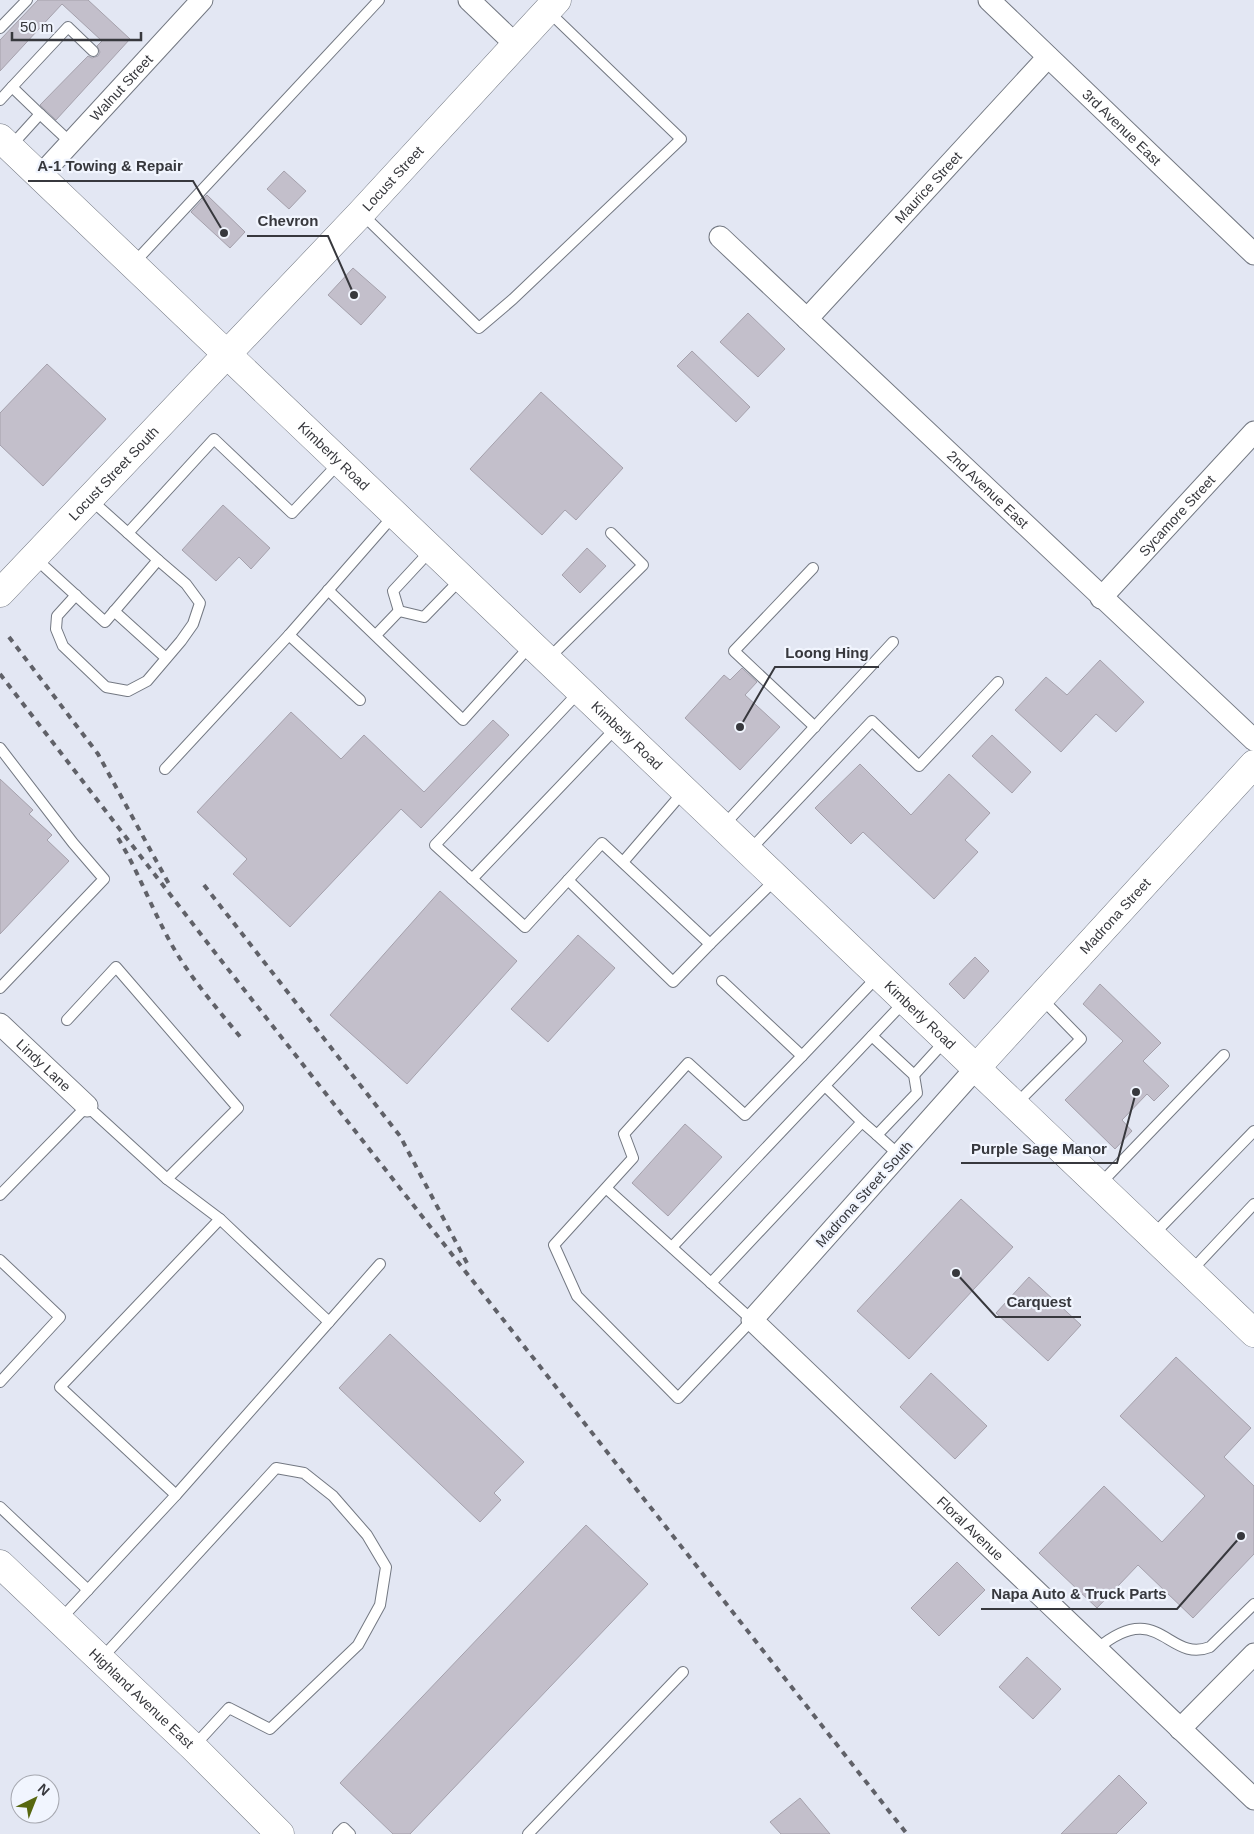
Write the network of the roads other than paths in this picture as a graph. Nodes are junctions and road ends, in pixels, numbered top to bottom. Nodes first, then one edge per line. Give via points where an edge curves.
1 (26, 0) edge
2 (202, 0) edge
3 (379, 0) edge
4 (468, 0) edge
5 (988, 0) edge
6 (552, 5) edge
7 (0, 28) edge
8 (516, 45) junction
9 (94, 51) dead end
10 (1048, 57) junction
11 (12, 87) junction
12 (0, 100) edge
13 (40, 114) junction
14 (70, 142) junction
15 (5, 143) edge
16 (40, 176) junction
17 (361, 214) junction
18 (720, 237) dead end
19 (1254, 254) edge
20 (133, 264) junction
21 (807, 319) junction
22 (226, 353) junction
23 (1254, 432) edge
24 (340, 462) junction
25 (89, 498) junction
26 (395, 515) junction
27 (128, 533) junction
28 (611, 534) dead end
29 (432, 549) junction
30 (34, 557) junction
31 (158, 560) junction
32 (813, 568) dead end
33 (462, 578) junction
34 (328, 590) junction
35 (0, 593) edge
36 (76, 595) junction
37 (1101, 598) junction
38 (114, 611) junction
39 (399, 611) junction
40 (289, 635) junction
41 (376, 635) junction
42 (893, 642) dead end
43 (539, 652) junction
44 (166, 658) junction
45 (998, 682) dead end
46 (580, 691) junction
47 (360, 700) dead end
48 (617, 726) junction
49 (815, 727) junction
50 (1254, 740) edge
51 (0, 748) edge
52 (1254, 764) edge
53 (165, 769) dead end
54 (685, 791) junction
55 (722, 826) junction
56 (748, 852) junction
57 (623, 862) junction
58 (776, 878) junction
59 (472, 879) junction
60 (568, 880) junction
61 (710, 944) junction
62 (879, 975) junction
63 (722, 981) dead end
64 (0, 988) edge
65 (1040, 998) junction
66 (906, 1001) junction
67 (67, 1020) dead end
68 (0, 1024) edge
69 (872, 1036) junction
70 (946, 1040) junction
71 (1224, 1055) dead end
72 (802, 1056) junction
73 (976, 1068) junction
74 (914, 1075) junction
75 (825, 1086) junction
76 (1015, 1105) junction
77 (87, 1106) junction
78 (862, 1122) junction
79 (1254, 1131) edge
80 (877, 1136) junction
81 (899, 1155) junction
82 (167, 1179) junction
83 (1099, 1185) junction
84 (606, 1188) junction
85 (0, 1195) edge
86 (1254, 1204) edge
87 (220, 1219) junction
88 (1152, 1236) junction
89 (672, 1247) junction
90 (0, 1260) edge
91 (380, 1264) dead end
92 (1190, 1272) junction
93 (711, 1283) junction
94 (752, 1320) junction
95 (329, 1322) junction
96 (1254, 1333) edge
97 (0, 1382) edge
98 (176, 1495) junction
99 (0, 1506) edge
100 (0, 1564) edge
101 (88, 1590) junction
102 (1254, 1604) edge
103 (58, 1622) junction
104 (1096, 1649) junction
105 (1254, 1654) edge
106 (100, 1660) junction
107 (683, 1672) dead end
108 (1180, 1729) junction
109 (193, 1747) junction
110 (1254, 1799) edge
111 (280, 1834) edge
112 (338, 1834) edge
113 (350, 1834) edge
114 (528, 1834) edge

1 - 7 lane
2 - 14 street, Walnut Street
3 - 20 lane
4 - 8 street
5 - 10 street, 3rd Avenue East
6 - 8 main road, Locust Street
6 - 17 lane via 681,139 479,328
8 - 17 main road, Locust Street
9 - 11 lane via 68,28
10 - 19 street, 3rd Avenue East
10 - 21 street, Maurice Street
11 - 12 lane
11 - 13 lane
13 - 14 lane
13 - 15 lane
14 - 16 street, Walnut Street
15 - 16 main road, Kimberly Road
16 - 20 main road, Kimberly Road
17 - 22 main road, Locust Street
18 - 21 street, 2nd Avenue East
20 - 22 main road, Kimberly Road
21 - 37 street, 2nd Avenue East
22 - 24 main road, Kimberly Road
22 - 25 main road, Locust Street South
23 - 37 street, Sycamore Street
24 - 26 main road, Kimberly Road
24 - 27 lane via 292,513 214,438
25 - 27 lane
25 - 30 main road, Locust Street South
26 - 29 main road, Kimberly Road
26 - 34 lane
27 - 31 lane
28 - 43 lane via 643,565
29 - 33 main road, Kimberly Road
29 - 39 lane via 392,591
30 - 35 main road, Locust Street South
30 - 36 lane
31 - 38 lane
31 - 44 lane via 186,584 200,603 193,624
32 - 49 lane via 734,651
33 - 39 lane via 424,617
33 - 43 main road, Kimberly Road
34 - 40 lane
34 - 41 lane
36 - 38 lane via 105,622
36 - 44 lane via 57,616 56,629 63,646 106,687 128,691 146,681
37 - 50 street, 2nd Avenue East
38 - 44 lane
39 - 41 lane
40 - 47 lane
40 - 53 lane
41 - 43 lane via 463,720
42 - 49 lane
43 - 46 main road, Kimberly Road
45 - 56 lane via 919,766 872,721
46 - 48 main road, Kimberly Road
46 - 59 lane via 435,845
48 - 54 main road, Kimberly Road
48 - 59 lane
49 - 55 lane
51 - 64 lane via 72,843 104,879
52 - 65 main road, Madrona Street
54 - 55 main road, Kimberly Road
54 - 57 lane
55 - 56 main road, Kimberly Road
56 - 58 main road, Kimberly Road
57 - 60 lane via 602,843
57 - 61 lane
58 - 61 lane
58 - 62 main road, Kimberly Road
59 - 60 lane via 525,927
60 - 61 lane via 673,982
62 - 66 main road, Kimberly Road
62 - 72 lane
63 - 72 lane
65 - 73 main road, Madrona Street
65 - 76 lane via 1081,1038
66 - 69 lane
66 - 70 main road, Kimberly Road
67 - 82 lane via 116,967 238,1108
68 - 77 street, Lindy Lane
69 - 74 lane
69 - 75 lane
70 - 73 main road, Kimberly Road
70 - 74 lane
71 - 83 lane
72 - 84 lane via 745,1115 688,1063 624,1134 633,1158
73 - 76 main road, Kimberly Road
73 - 81 street, Madrona Street South
74 - 80 lane via 916,1093
75 - 78 lane
75 - 89 lane
76 - 83 main road, Kimberly Road
77 - 82 lane
77 - 85 lane
78 - 80 lane
78 - 93 lane
79 - 88 lane
80 - 81 lane
81 - 94 street, Madrona Street South
82 - 87 lane
83 - 88 main road, Kimberly Road
84 - 89 lane
84 - 94 lane via 554,1245 577,1296 678,1398
86 - 92 lane
87 - 95 lane
87 - 98 lane via 60,1387
88 - 92 main road, Kimberly Road
89 - 93 lane
90 - 97 lane via 60,1317
91 - 95 lane
92 - 96 main road, Kimberly Road
93 - 94 lane
94 - 104 street, Floral Avenue
95 - 98 lane
98 - 101 lane
99 - 101 lane
100 - 103 main road, Highland Avenue East
101 - 103 lane
102 - 104 lane via 1210,1647 1200,1651 1188,1650 1152,1629 1139,1627 1110,1638
103 - 106 main road, Highland Avenue East
104 - 108 street, Floral Avenue
105 - 108 street
106 - 109 main road, Highland Avenue East
106 - 109 lane via 276,1468 304,1473 333,1496 368,1535 386,1567 380,1605 363,1637 270,1729 229,1708
107 - 114 lane
108 - 110 street, Floral Avenue
109 - 111 main road, Highland Avenue East
112 - 113 lane via 344,1828

